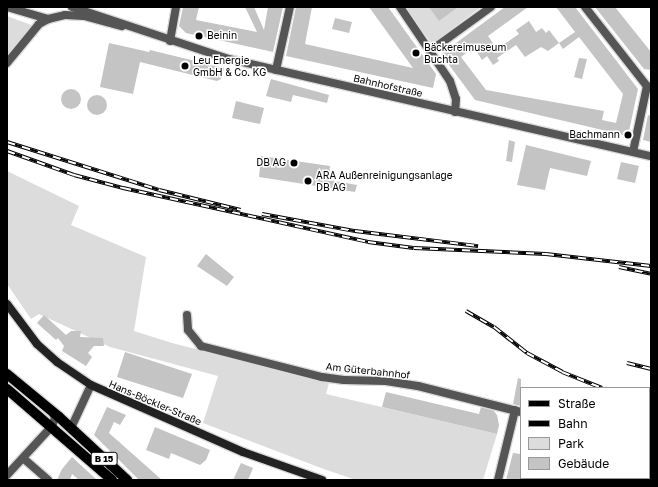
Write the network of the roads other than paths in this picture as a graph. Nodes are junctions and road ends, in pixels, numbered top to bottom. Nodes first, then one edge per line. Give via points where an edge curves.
1 (72, 7) edge
2 (176, 7) edge
3 (290, 7) edge
4 (400, 7) edge
5 (491, 7) edge
6 (585, 7) edge
7 (7, 8) edge
8 (48, 19) junction
9 (122, 26) junction
10 (170, 41) junction
11 (430, 51) junction
12 (7, 63) edge
13 (276, 70) junction
14 (649, 84) edge
15 (455, 112) junction
16 (632, 152) junction
17 (651, 156) edge
18 (7, 304) edge
19 (187, 314) dead end
20 (7, 374) edge
21 (91, 385) junction
22 (7, 389) edge
23 (50, 409) junction
24 (518, 411) edge
25 (52, 426) junction
26 (71, 428) junction
27 (23, 458) junction
28 (7, 475) edge
29 (48, 480) edge
30 (112, 480) edge
31 (127, 480) edge
32 (322, 480) edge
33 (498, 480) edge

1 - 9 street, Bahnhofstraße
2 - 10 street
3 - 13 street
4 - 11 street
5 - 11 street
6 - 14 street
7 - 8 street
8 - 9 street, Bahnhofstraße via 65,15 84,16
8 - 12 street via 38,24
9 - 10 street, Bahnhofstraße
10 - 13 street, Bahnhofstraße
11 - 15 street via 455,92
13 - 15 street, Bahnhofstraße
14 - 16 street
15 - 16 street, Bahnhofstraße
16 - 17 street, Bahnhofstraße
18 - 21 main road, Hans-Böckler-Straße via 37,344 57,362
19 - 24 street, Am Güterbahnhof via 188,330 201,346 322,377 418,386
20 - 23 main road, B 15
21 - 26 street
21 - 32 main road, Hans-Böckler-Straße via 243,452
22 - 25 main road, B 15
23 - 25 street via 54,418
23 - 26 main road, B 15
24 - 33 street
25 - 27 street
25 - 30 main road, B 15
26 - 31 main road, B 15
27 - 28 street
27 - 29 street

